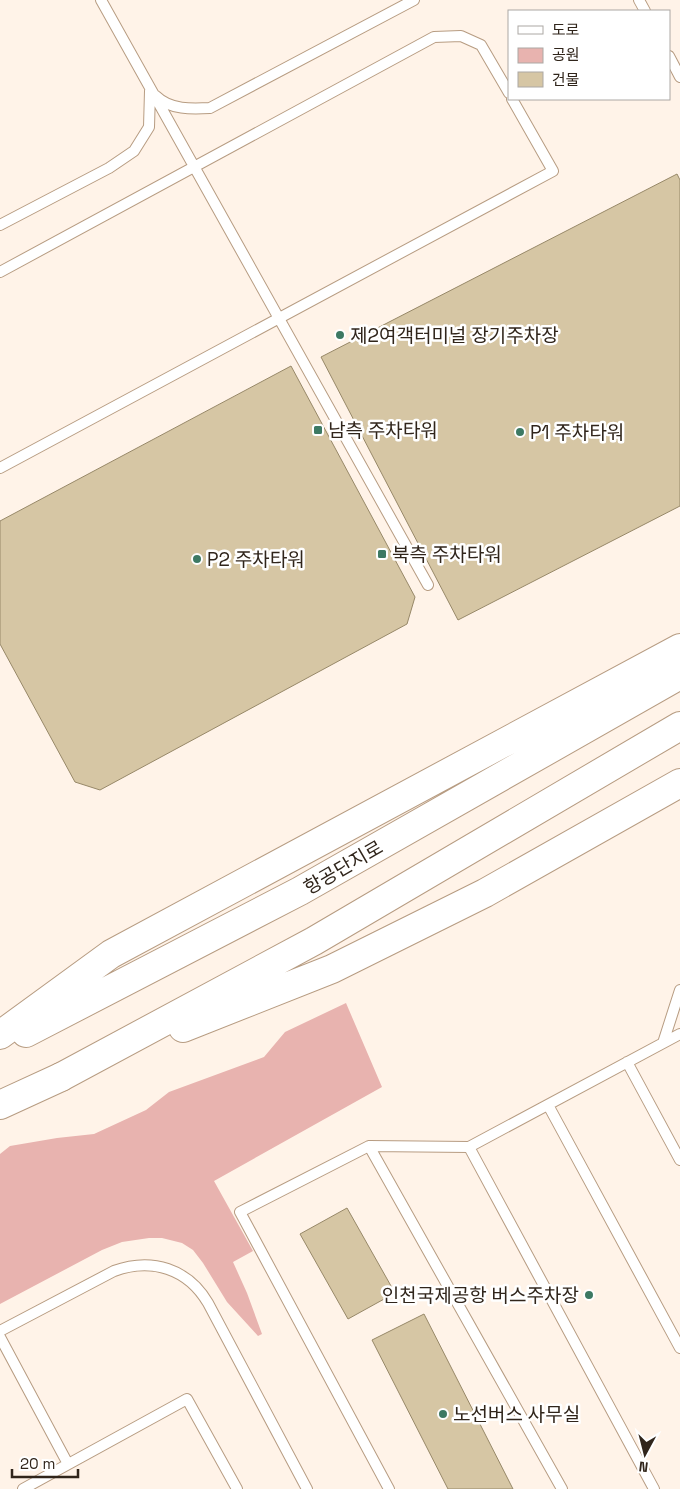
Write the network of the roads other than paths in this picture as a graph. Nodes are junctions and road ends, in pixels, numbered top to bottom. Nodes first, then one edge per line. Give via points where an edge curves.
1 (101, 0) edge
2 (414, 0) edge
3 (670, 58) edge
4 (680, 77) edge
5 (150, 90) junction
6 (508, 91) edge
7 (513, 100) edge
8 (193, 167) junction
9 (0, 225) edge
10 (0, 272) edge
11 (278, 319) junction
12 (0, 468) edge
13 (428, 585) dead end
14 (680, 648) edge
15 (680, 675) edge
16 (680, 726) edge
17 (680, 783) edge
18 (680, 990) edge
19 (680, 1034) edge
20 (0, 1035) edge
21 (663, 1043) junction
22 (0, 1046) edge
23 (627, 1062) junction
24 (61, 1077) junction
25 (548, 1104) junction
26 (0, 1105) edge
27 (369, 1146) junction
28 (469, 1147) junction
29 (680, 1160) edge
30 (0, 1331) edge
31 (0, 1337) edge
32 (680, 1348) edge
33 (68, 1464) junction
34 (560, 1488) edge
35 (23, 1489) edge
36 (237, 1489) edge
37 (307, 1489) edge
38 (389, 1489) edge
39 (654, 1489) edge

1 - 5 lane
2 - 5 lane via 210,108 186,109 162,102
3 - 4 lane
5 - 8 lane
5 - 9 lane via 149,127 134,151 109,168
6 - 8 lane via 481,45 460,36 434,37
7 - 11 lane via 553,171
8 - 10 lane
8 - 11 lane
11 - 12 lane
11 - 13 lane
14 - 20 main road via 111,954
15 - 22 main road, 항공단지로 via 300,891
16 - 24 main road via 314,941
17 - 24 main road via 485,893 332,969
18 - 21 lane
19 - 21 lane
21 - 23 lane
23 - 25 lane
23 - 29 lane
24 - 26 main road
25 - 28 lane
25 - 32 lane
27 - 28 lane
27 - 34 lane
27 - 38 lane via 240,1212
28 - 39 lane
30 - 37 lane via 114,1270 153,1265 182,1275 196,1286 208,1303
31 - 33 lane
33 - 35 lane
33 - 36 lane via 187,1399

